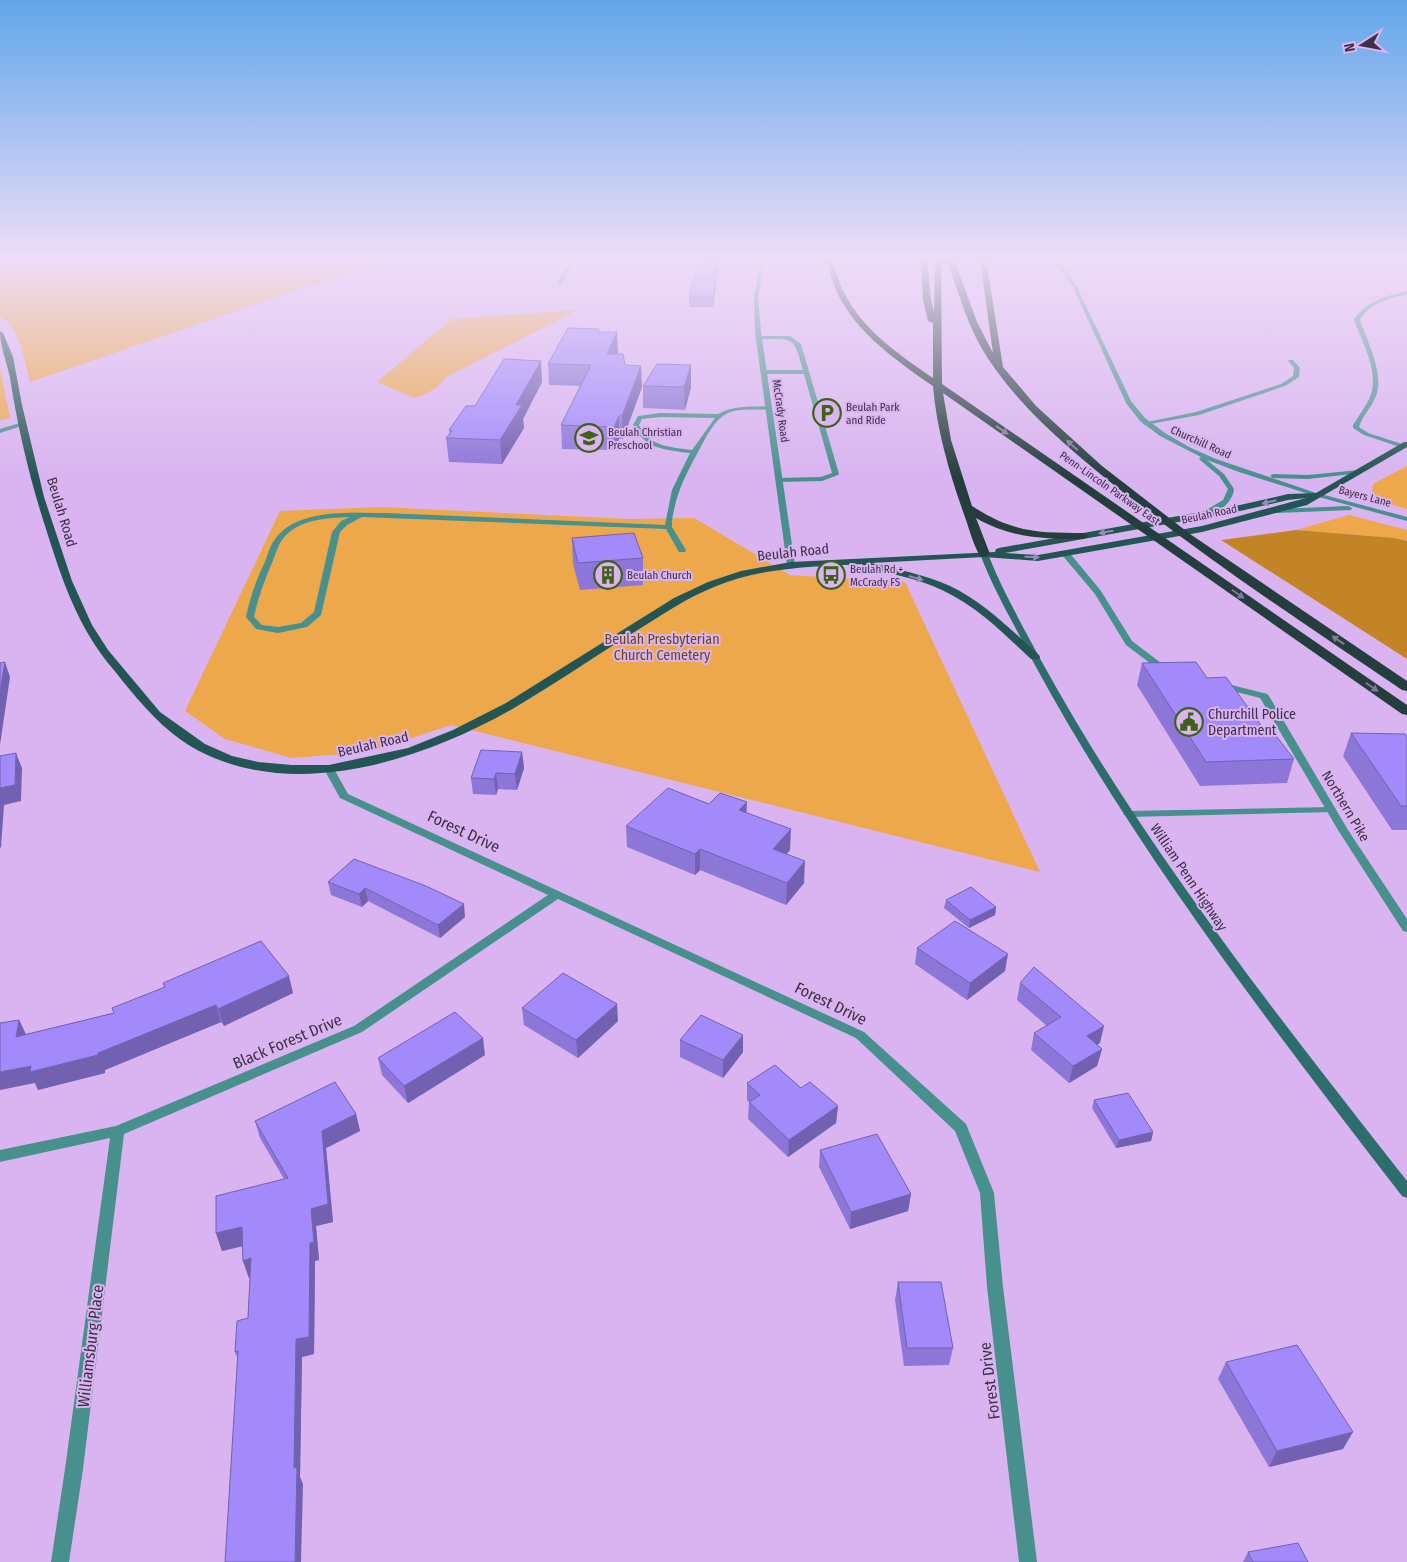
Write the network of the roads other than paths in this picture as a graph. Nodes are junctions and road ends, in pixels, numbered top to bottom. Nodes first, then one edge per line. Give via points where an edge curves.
1 (759, 332) edge
2 (870, 332) edge
3 (934, 332) edge
4 (936, 332) edge
5 (978, 332) edge
6 (994, 332) edge
7 (1096, 332) edge
8 (1360, 332) edge
9 (0, 333) edge
10 (759, 337) junction
11 (936, 339) junction
12 (1290, 361) dead end
13 (1000, 370) junction
14 (764, 372) junction
15 (806, 372) junction
16 (769, 408) junction
17 (718, 416) junction
18 (1145, 423) junction
19 (23, 424) junction
20 (0, 431) edge
21 (1405, 445) edge
22 (1189, 449) junction
23 (695, 452) junction
24 (1359, 472) junction
25 (1253, 473) junction
26 (779, 480) junction
27 (1317, 495) junction
28 (966, 507) junction
29 (1367, 508) junction
30 (1277, 511) junction
31 (1206, 514) junction
32 (360, 515) junction
33 (1407, 519) edge
34 (668, 527) junction
35 (1083, 536) junction
36 (682, 550) dead end
37 (1065, 553) junction
38 (984, 554) junction
39 (852, 562) junction
40 (791, 565) junction
41 (1035, 658) junction
42 (1178, 677) edge
43 (1211, 684) edge
44 (1407, 687) edge
45 (1407, 711) edge
46 (329, 769) junction
47 (1331, 810) junction
48 (1128, 814) junction
49 (558, 894) junction
50 (1407, 928) edge
51 (118, 1130) junction
52 (0, 1156) edge
53 (1407, 1192) edge
54 (60, 1562) edge
55 (1028, 1562) edge

1 - 10 street, McCrady Road
2 -> 45 highway, Penn-Lincoln Parkway East via 918,372
3 - 11 highway
4 - 11 highway
5 - 13 highway, Penn-Lincoln Parkway East
6 - 13 highway
7 - 18 street, Churchill Road via 1128,402
8 - 21 street via 1375,373 1375,384 1374,393 1356,428
9 - 19 main road, Beulah Road via 10,357
10 - 14 street, McCrady Road
10 - 15 street via 790,338 798,344
11 - 28 highway via 943,425
12 - 18 street via 1297,368 1296,377 1283,385 1197,414
44 -> 13 highway, Penn-Lincoln Parkway East via 1222,562 1132,495 1057,432
14 - 15 street
14 - 16 street, McCrady Road
15 - 26 street via 836,474 822,479
16 - 17 street via 728,411
16 - 26 street, McCrady Road
17 - 23 street
17 - 23 street via 660,414 640,417 636,425 638,432 651,444
18 - 22 street, Churchill Road
19 - 20 street
19 - 46 main road, Beulah Road via 40,497 67,580 87,625 127,682 156,714 201,747 228,759 258,766
21 - 24 main road, Beulah Road
22 - 25 street, Churchill Road
22 - 31 street via 1222,475 1231,489 1229,499
23 - 34 street via 680,478
24 - 25 street via 1308,477
24 - 27 main road, Beulah Road
25 - 27 street, Churchill Road
26 - 40 street, McCrady Road
27 - 29 street, Bayers Lane
27 - 30 main road, Beulah Road via 1304,503
27 -> 31 main road, Beulah Road via 1288,496
28 - 35 highway via 1015,532 1036,536
28 - 38 highway
29 - 30 street
29 - 33 street, Bayers Lane
30 - 37 main road, Beulah Road via 1202,529
31 -> 35 main road, Beulah Road
32 - 32 street via 306,520 291,526 279,538 254,594 250,617 259,627 278,630 304,624 318,613 336,532
32 - 34 street
34 - 36 street
35 - 38 main road, Beulah Road
38 -> 37 main road, Beulah Road via 1038,558
37 - 42 street via 1098,593 1130,642 1170,675
38 - 39 main road, Beulah Road
38 - 41 main road, William Penn Highway via 991,576
39 - 40 main road, Beulah Road
39 -> 41 main road via 918,578 956,593 990,617
40 - 46 main road, Beulah Road via 744,573 678,600 510,705 457,733 412,751
41 - 48 main road, William Penn Highway
43 - 47 street, Northern Pike via 1264,696
46 - 49 street, Forest Drive via 344,796
47 - 48 street
47 - 50 street, Northern Pike
48 - 53 main road, William Penn Highway via 1255,995
49 - 51 street, Black Forest Drive via 358,1029
49 - 55 street, Forest Drive via 860,1035 961,1128 987,1193
51 - 52 street, Black Forest Drive
51 - 54 street, Williamsburg Place

